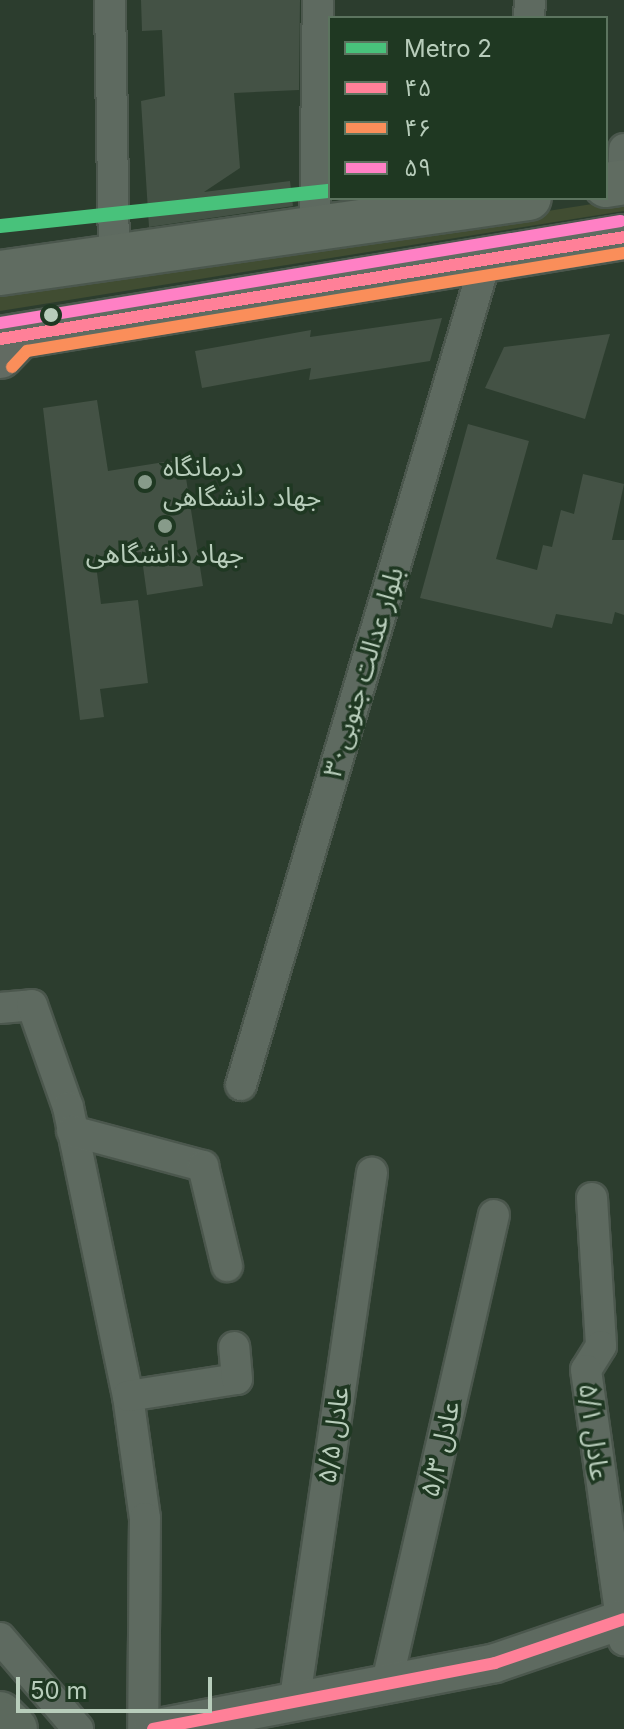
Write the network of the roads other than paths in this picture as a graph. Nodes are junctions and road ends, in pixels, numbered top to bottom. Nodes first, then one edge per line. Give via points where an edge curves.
1 (110, 0) edge
2 (318, 0) edge
3 (513, 200) edge
4 (315, 232) junction
5 (624, 237) edge
6 (114, 258) junction
7 (486, 259) junction
8 (0, 273) edge
9 (6, 344) edge
10 (0, 1008) edge
11 (241, 1085) dead end
12 (72, 1131) junction
13 (372, 1173) dead end
14 (592, 1198) dead end
15 (494, 1215) dead end
16 (227, 1266) dead end
17 (234, 1347) dead end
18 (128, 1396) junction
19 (622, 1627) edge
20 (0, 1638) edge
21 (387, 1682) junction
22 (295, 1698) junction
23 (0, 1714) edge
24 (15, 1729) edge
25 (78, 1729) edge
26 (143, 1729) edge
27 (153, 1729) edge

1 - 6 street
2 - 4 street
3 - 4 main road
4 - 6 main road
5 - 7 main road
6 - 8 main road
7 - 9 main road
7 - 11 street, بلوار عدالت جنوبی۳۰
10 - 12 street via 32,1005
12 - 16 street via 203,1166
12 - 18 street
13 - 22 street, عادل ۵/۵
14 - 19 street, عادل ۵/۱ via 601,1346 586,1370
15 - 21 street, عادل ۵/۳
17 - 18 street via 237,1379
18 - 26 street via 145,1518
19 - 21 street via 495,1663
20 - 25 street
21 - 22 street
22 - 27 street
23 - 24 main road

